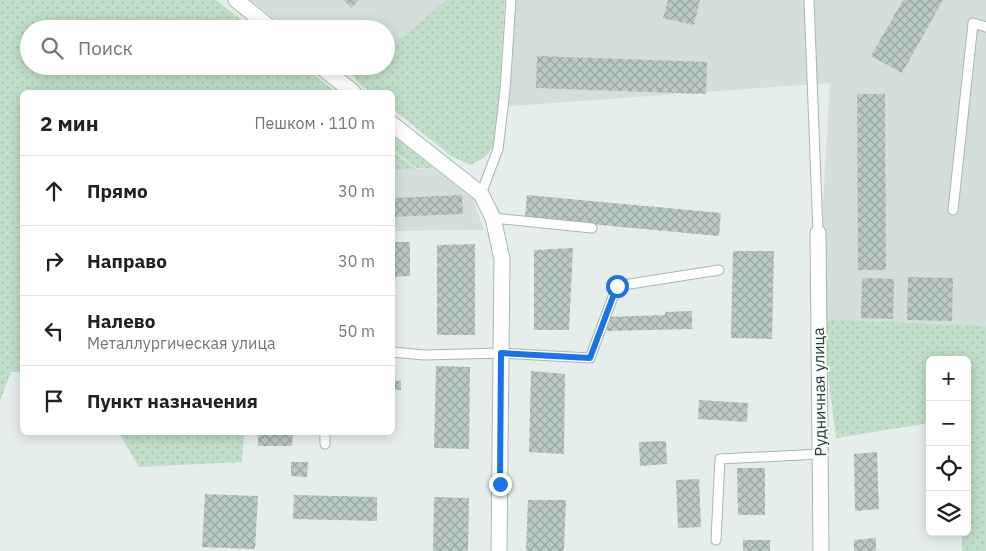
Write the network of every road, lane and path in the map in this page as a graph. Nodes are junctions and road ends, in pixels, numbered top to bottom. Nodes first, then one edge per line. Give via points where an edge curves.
1 (236, 0) edge
2 (511, 0) edge
3 (808, 0) edge
4 (261, 20) edge
5 (986, 27) edge
6 (331, 75) edge
7 (350, 90) edge
8 (395, 126) edge
9 (481, 194) junction
10 (953, 210) dead end
11 (493, 218) junction
12 (592, 228) dead end
13 (818, 233) joint
14 (719, 270) dead end
15 (395, 352) edge
16 (501, 353) junction
17 (325, 435) edge
18 (325, 444) dead end
19 (820, 454) junction
20 (716, 540) dead end
21 (498, 551) edge
22 (821, 551) edge

1 - 4 street
2 - 9 lane via 498,149
3 - 13 lane
5 - 10 lane via 973,22
6 - 7 street
8 - 9 street
9 - 11 street
11 - 12 lane
11 - 16 street via 502,258
13 - 19 street, Рудничная улица
14 - 16 lane via 617,286 590,358
15 - 16 lane via 424,355
16 - 21 street
17 - 18 lane
19 - 20 lane via 720,460
19 - 22 street, Рудничная улица

